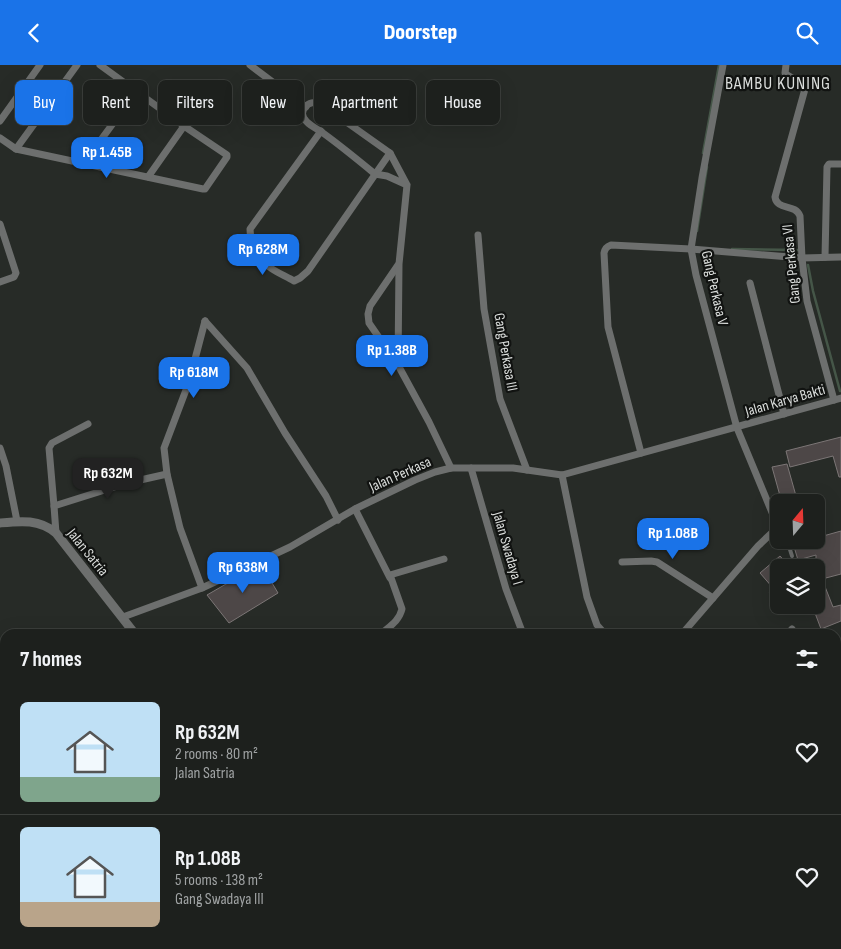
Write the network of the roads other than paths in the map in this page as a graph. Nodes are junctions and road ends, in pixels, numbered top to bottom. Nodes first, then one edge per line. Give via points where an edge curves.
1 (40, 65) edge
2 (77, 65) edge
3 (100, 65) edge
4 (250, 65) edge
5 (723, 65) edge
6 (786, 65) edge
7 (120, 80) edge
8 (306, 107) junction
9 (0, 121) edge
10 (112, 125) edge
11 (184, 125) joint
12 (321, 131) junction
13 (0, 137) edge
14 (16, 149) junction
15 (390, 153) junction
16 (84, 163) junction
17 (841, 164) edge
18 (375, 174) junction
19 (148, 177) junction
20 (407, 185) junction
21 (0, 224) edge
22 (478, 235) dead end
23 (691, 249) junction
24 (825, 257) junction
25 (841, 257) edge
26 (802, 258) junction
27 (399, 264) junction
28 (0, 282) edge
29 (750, 283) dead end
30 (398, 365) junction
31 (838, 399) edge
32 (784, 414) junction
33 (88, 423) dead end
34 (737, 427) junction
35 (0, 448) edge
36 (641, 453) junction
37 (3, 466) edge
38 (451, 468) junction
39 (471, 468) junction
40 (526, 470) junction
41 (167, 474) junction
42 (562, 475) junction
43 (54, 506) junction
44 (770, 508) edge
45 (355, 509) junction
46 (338, 520) junction
47 (17, 521) junction
48 (0, 523) edge
49 (56, 533) junction
50 (770, 535) edge
51 (790, 549) edge
52 (792, 556) dead end
53 (444, 559) dead end
54 (622, 561) dead end
55 (392, 580) junction
56 (202, 588) junction
57 (713, 598) junction
58 (123, 617) junction
59 (131, 629) edge
60 (387, 629) edge
61 (521, 629) edge
62 (601, 629) edge
63 (686, 629) edge

1 - 9 street
2 - 14 street
3 - 7 street
4 - 8 street
5 - 23 street, Gang Perkasa V
6 - 26 street, Gang Perkasa VI via 784,73 802,81 805,89 775,197 779,204 799,211
8 - 12 street via 304,119
8 - 15 street via 314,102 321,104
10 - 16 street
11 - 19 street
11 - 19 street via 227,157 204,189
12 - 18 street
12 - 18 street via 250,229 254,247 267,265 294,281 300,278
13 - 14 street
14 - 16 street
15 - 18 street
15 - 20 street
16 - 19 street
17 - 24 street via 829,164 827,167
18 - 20 street
20 - 27 street
21 - 28 street via 16,273 14,277
22 - 40 street, Gang Perkasa III via 484,309 500,399
23 - 26 street
23 - 34 street, Gang Perkasa V
23 - 36 street via 611,245 604,253 608,327
24 - 25 street
24 - 26 street
26 - 31 street, Gang Perkasa VI via 807,301
27 - 30 street
27 - 30 street via 370,306 368,314 369,323
29 - 32 street
30 - 38 street
31 - 32 street, Jalan Karya Bakti
32 - 34 street, Jalan Karya Bakti
33 - 43 street via 52,443 49,448
34 - 36 street, Jalan Perkasa
34 - 44 street, Gang Perkasa V
35 - 37 street
36 - 42 street, Jalan Perkasa
37 - 47 street
38 - 39 street, Jalan Perkasa
38 - 45 street, Jalan Perkasa via 415,480
39 - 40 street, Jalan Perkasa
39 - 61 street, Jalan Swadaya I via 506,589
40 - 42 street, Jalan Perkasa
41 - 43 street
41 - 46 street via 164,448 189,382 205,321 247,368
41 - 56 street via 180,528
42 - 62 street via 587,597
43 - 49 street
45 - 46 street, Jalan Perkasa
45 - 55 street
46 - 56 street, Jalan Perkasa via 290,547
47 - 48 street, Jalan Satria
47 - 49 street, Jalan Satria via 38,523
49 - 58 street, Jalan Satria
50 - 57 street
51 - 52 lane
53 - 55 street via 390,575
54 - 57 street via 657,562
55 - 60 street via 402,609
56 - 58 street, Jalan Perkasa
57 - 63 street
58 - 59 street, Jalan Satria

